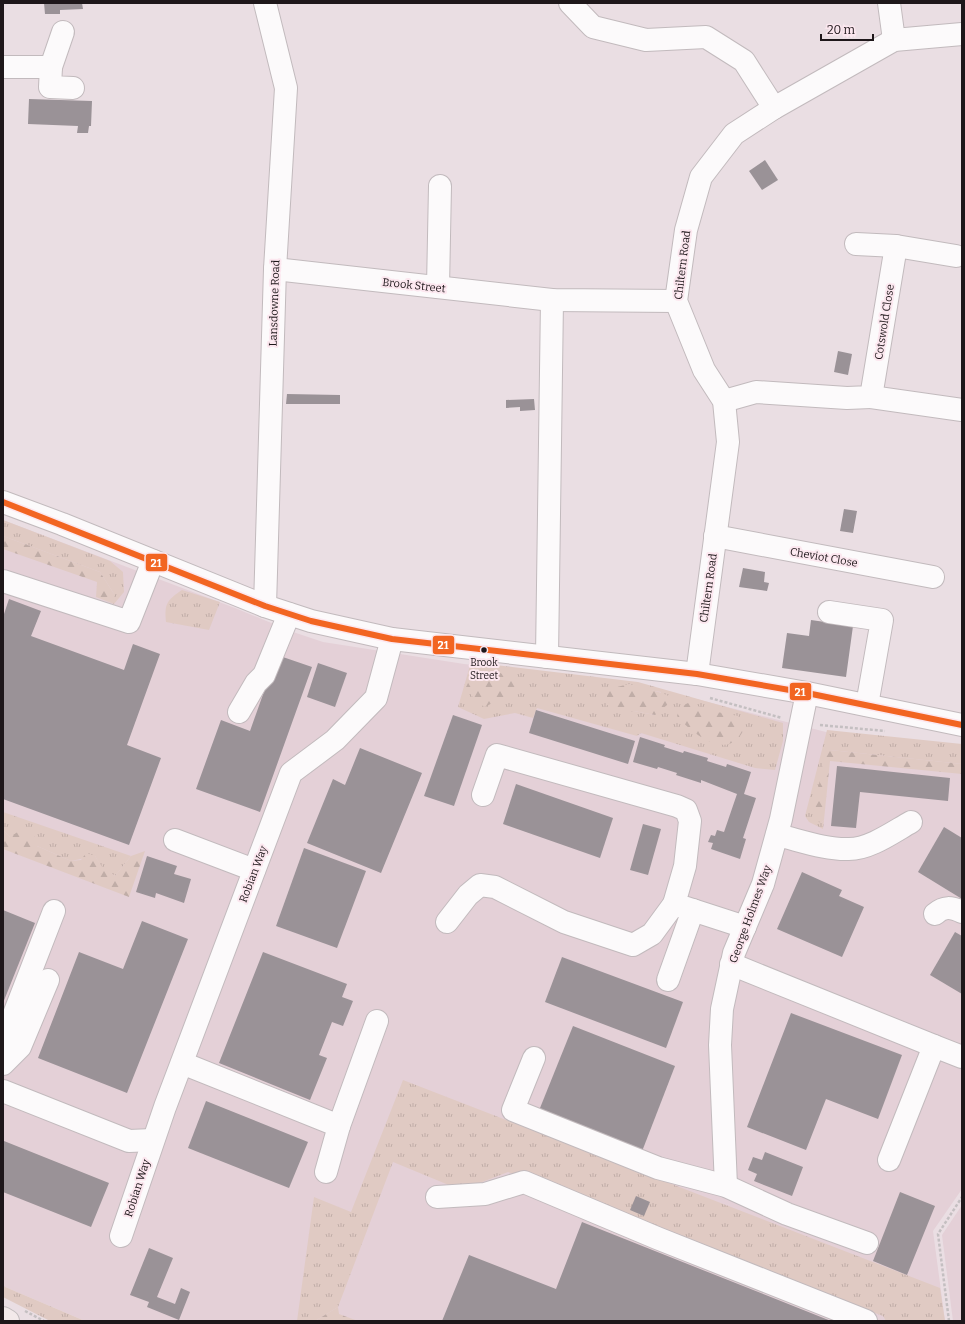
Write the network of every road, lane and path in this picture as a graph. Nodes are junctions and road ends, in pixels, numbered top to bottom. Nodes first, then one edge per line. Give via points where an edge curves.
1 (265, 3) edge
2 (570, 3) edge
3 (889, 3) edge
4 (63, 32) dead end
5 (962, 34) edge
6 (894, 40) junction
7 (3, 67) edge
8 (51, 67) junction
9 (73, 88) dead end
10 (774, 108) junction
11 (440, 186) dead end
12 (856, 244) dead end
13 (896, 246) junction
14 (956, 256) dead end
15 (275, 269) junction
16 (438, 287) junction
17 (552, 300) junction
18 (676, 301) junction
19 (871, 397) junction
20 (724, 401) junction
21 (962, 410) edge
22 (3, 502) edge
23 (715, 536) junction
24 (153, 561) junction
25 (933, 577) dead end
26 (3, 581) edge
27 (265, 606) junction
28 (829, 612) dead end
29 (289, 614) junction
30 (392, 639) junction
31 (547, 657) junction
32 (696, 674) junction
33 (807, 693) junction
34 (867, 706) junction
35 (239, 712) dead end
36 (801, 723) junction
37 (962, 725) edge
38 (886, 731) dead end
39 (483, 795) dead end
40 (911, 822) dead end
41 (776, 835) junction
42 (175, 840) dead end
43 (254, 870) junction
44 (683, 907) junction
45 (54, 911) dead end
46 (962, 912) edge
47 (935, 914) dead end
48 (447, 922) dead end
49 (745, 927) junction
50 (731, 964) junction
51 (48, 980) dead end
52 (668, 980) dead end
53 (377, 1021) dead end
54 (934, 1046) junction
55 (3, 1051) edge
56 (534, 1058) dead end
57 (962, 1058) edge
58 (182, 1063) junction
59 (3, 1064) edge
60 (3, 1091) edge
61 (339, 1126) junction
62 (153, 1140) junction
63 (889, 1160) dead end
64 (326, 1172) dead end
65 (726, 1186) junction
66 (437, 1197) dead end
67 (962, 1197) edge
68 (122, 1236) dead end
69 (867, 1244) dead end
70 (3, 1318) edge
71 (8, 1321) edge
72 (866, 1321) edge
73 (949, 1321) edge

1 - 15 street, Lansdowne Road via 286,88
2 - 10 street via 593,27 600,29 646,40 706,37 744,61
3 - 6 street
4 - 8 street
5 - 6 street, Chiltern Road
6 - 10 street, Chiltern Road
7 - 8 street
8 - 9 street via 50,87
10 - 18 street, Chiltern Road via 734,134 701,177 686,230
11 - 16 street
12 - 13 street
13 - 14 street
13 - 19 street, Cotswold Close
15 - 16 street, Brook Street
15 - 27 street, Lansdowne Road
16 - 17 street, Brook Street
17 - 18 street, Brook Street
17 - 31 street
18 - 20 street, Chiltern Road via 704,370
19 - 20 street via 847,398 756,392
19 - 21 street
20 - 23 street, Chiltern Road via 728,442
22 - 24 street
23 - 25 street, Cheviot Close
23 - 32 street, Chiltern Road
24 - 26 street via 129,622
24 - 27 street
27 - 29 street
28 - 34 street via 882,620
29 - 30 street
29 - 35 street via 264,675 256,682
30 - 31 street
30 - 43 street, Robian Way via 376,698 335,740 291,773
31 - 32 street
32 - 33 street
33 - 34 street
33 - 36 street, George Holmes Way
34 - 37 street
36 - 38 path
36 - 41 street, George Holmes Way
39 - 44 street via 497,754 686,810 690,821
40 - 41 street via 868,844 850,849 823,846
41 - 49 street, George Holmes Way via 764,884
42 - 43 street
43 - 58 street, Robian Way
44 - 48 street via 652,934 633,945 564,922 495,887 480,885 468,895
44 - 49 street
44 - 52 street
45 - 55 street via 4,1040
46 - 47 street via 950,907
49 - 50 street, George Holmes Way
50 - 54 street
50 - 65 street, George Holmes Way via 722,1009 720,1045
51 - 59 street via 20,1047
53 - 61 street
54 - 57 street
54 - 63 street
56 - 65 street via 513,1110 658,1168
58 - 61 street
58 - 62 street, Robian Way
60 - 62 street via 129,1142
61 - 64 street
62 - 68 street, Robian Way
65 - 69 street via 787,1214
66 - 72 street via 485,1194 524,1182
67 - 73 path via 938,1234
70 - 71 main road

